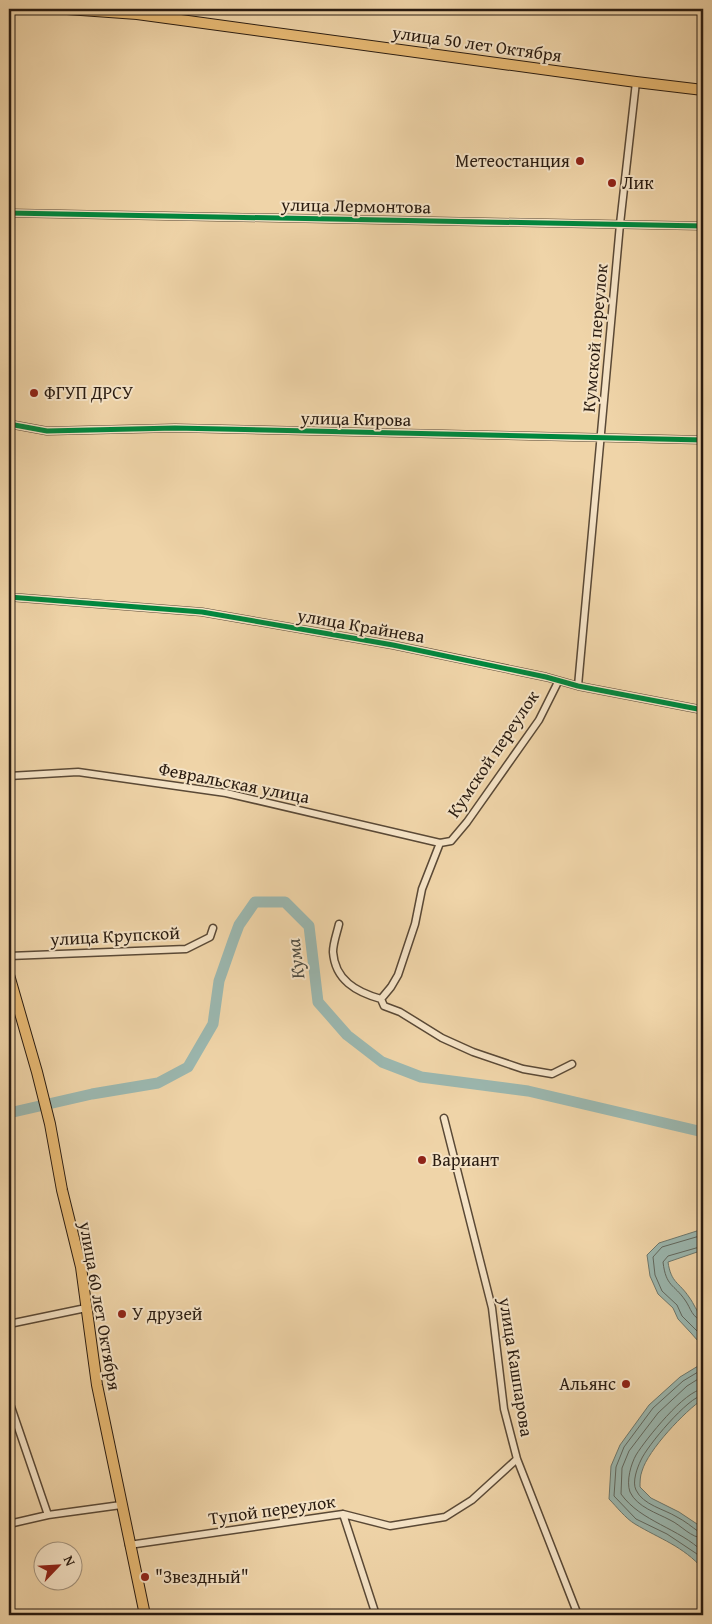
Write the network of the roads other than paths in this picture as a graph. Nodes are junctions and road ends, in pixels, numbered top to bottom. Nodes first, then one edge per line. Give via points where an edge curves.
1 (67, 9) edge
2 (636, 82) junction
3 (703, 90) edge
4 (9, 213) edge
5 (620, 224) junction
6 (703, 226) edge
7 (9, 424) edge
8 (601, 438) junction
9 (703, 440) edge
10 (9, 597) edge
11 (558, 682) junction
12 (578, 686) junction
13 (703, 710) edge
14 (9, 776) edge
15 (451, 841) joint
16 (440, 843) junction
17 (339, 924) dead end
18 (213, 928) dead end
19 (9, 956) edge
20 (9, 975) edge
21 (381, 999) junction
22 (572, 1064) dead end
23 (444, 1118) dead end
24 (86, 1308) junction
25 (9, 1324) edge
26 (9, 1401) edge
27 (517, 1459) junction
28 (121, 1505) junction
29 (343, 1514) junction
30 (48, 1515) junction
31 (9, 1524) edge
32 (129, 1545) junction
33 (145, 1615) edge
34 (376, 1615) edge
35 (578, 1615) edge

1 - 2 main road, улица 50 лет Октября via 137,14
2 - 3 main road, улица 50 лет Октября
2 - 5 street, Кумской переулок
4 - 5 street, улица Лермонтова
5 - 6 street, улица Лермонтова
5 - 8 street, Кумской переулок
7 - 8 street, улица Кирова via 47,431 175,428
8 - 9 street, улица Кирова
8 - 12 street, Кумской переулок
10 - 11 street, улица Крайнева via 202,612 393,645
11 - 12 street, улица Крайнева
11 - 15 street, Кумской переулок via 539,720
12 - 13 street, улица Крайнева
14 - 16 street, Февральская улица via 78,772 226,794
15 - 16 street, Февральская улица
16 - 21 street via 422,890 398,975
17 - 21 street via 333,950 336,967 359,992
18 - 19 street, улица Крупской via 210,937 186,949
20 - 24 main road, улица 60 лет Октября via 50,1124 81,1266
21 - 22 street via 384,1006 442,1038 522,1069 552,1074
23 - 27 street, улица Кашпарова via 492,1308 504,1409
24 - 25 street
24 - 28 main road, улица 60 лет Октября via 97,1385
26 - 30 street
27 - 29 street, Тупой переулок via 472,1500 445,1517 390,1526
27 - 35 street, улица Кашпарова
28 - 30 street
28 - 32 main road, улица 60 лет Октября
29 - 32 street, Тупой переулок
29 - 34 street
30 - 31 street
32 - 33 main road, улица 60 лет Октября

